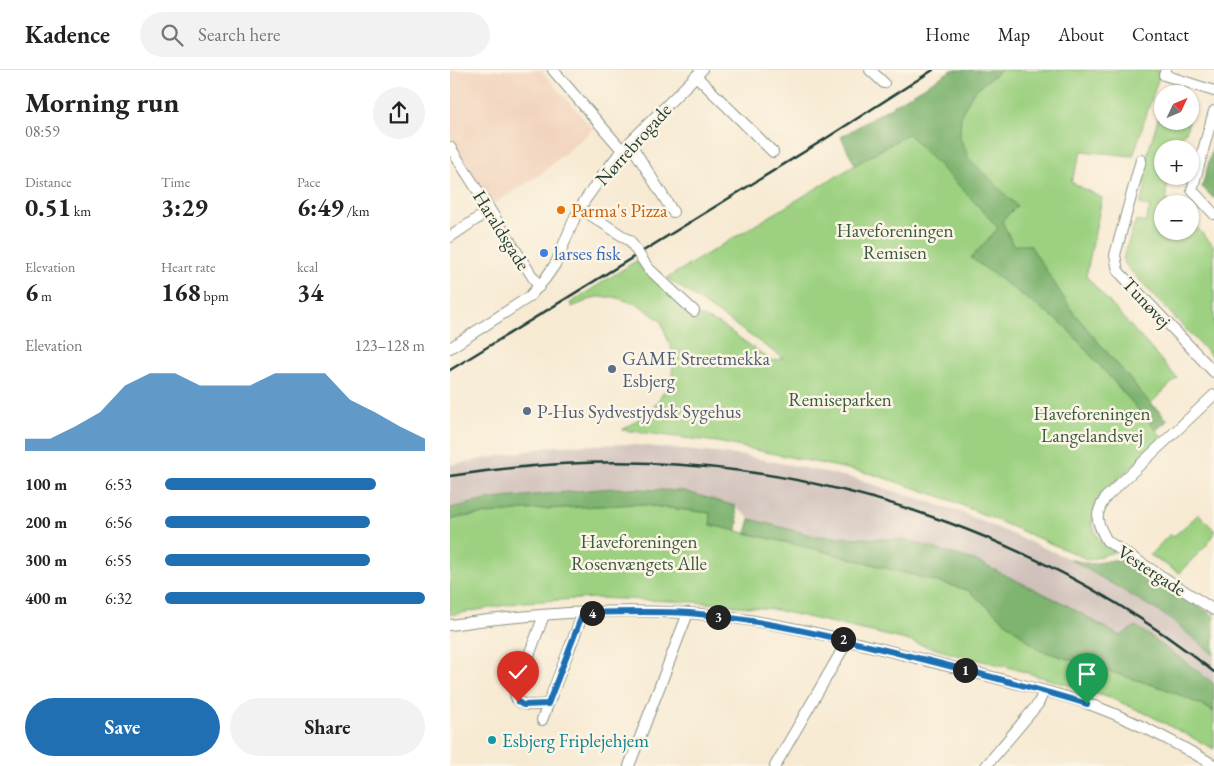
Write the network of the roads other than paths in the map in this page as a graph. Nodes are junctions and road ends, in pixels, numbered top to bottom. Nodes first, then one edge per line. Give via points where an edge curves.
1 (553, 70) edge
2 (870, 70) edge
3 (1166, 70) edge
4 (699, 73) edge
5 (884, 83) dead end
6 (1214, 91) edge
7 (1214, 111) edge
8 (626, 146) junction
9 (450, 148) edge
10 (773, 152) dead end
11 (1141, 160) dead end
12 (580, 208) junction
13 (673, 212) dead end
14 (1214, 214) edge
15 (478, 218) dead end
16 (450, 236) edge
17 (538, 287) junction
18 (694, 312) dead end
19 (450, 348) edge
20 (1214, 372) edge
21 (1214, 395) edge
22 (1213, 608) edge
23 (583, 613) junction
24 (688, 613) junction
25 (544, 615) junction
26 (450, 626) edge
27 (848, 640) junction
28 (1044, 691) junction
29 (548, 704) junction
30 (542, 720) dead end
31 (1213, 765) edge
32 (629, 766) edge
33 (774, 766) edge
34 (986, 766) edge

1 - 8 street
2 - 5 street
3 - 6 street via 1164,75
4 - 8 street, Nørrebrogade
4 - 10 street
7 - 14 street via 1192,190
8 - 12 street, Nørrebrogade
8 - 13 street
9 - 17 street, Haraldsgade
11 - 20 street, Tunøvej via 1115,255 1118,271
12 - 17 street, Nørrebrogade via 556,263
12 - 18 street, bridge via 630,241 648,268
15 - 16 street
17 - 19 street, Nørrebrogade via 529,297
21 - 22 street, Vestergade via 1106,497 1097,516 1107,541
23 - 24 street
23 - 25 street
23 - 29 street
24 - 27 street via 760,622
24 - 32 street
25 - 26 street
25 - 29 street via 515,693 523,705
27 - 28 street
27 - 33 street
28 - 31 street via 1130,721
28 - 34 street via 1038,704
29 - 30 street

